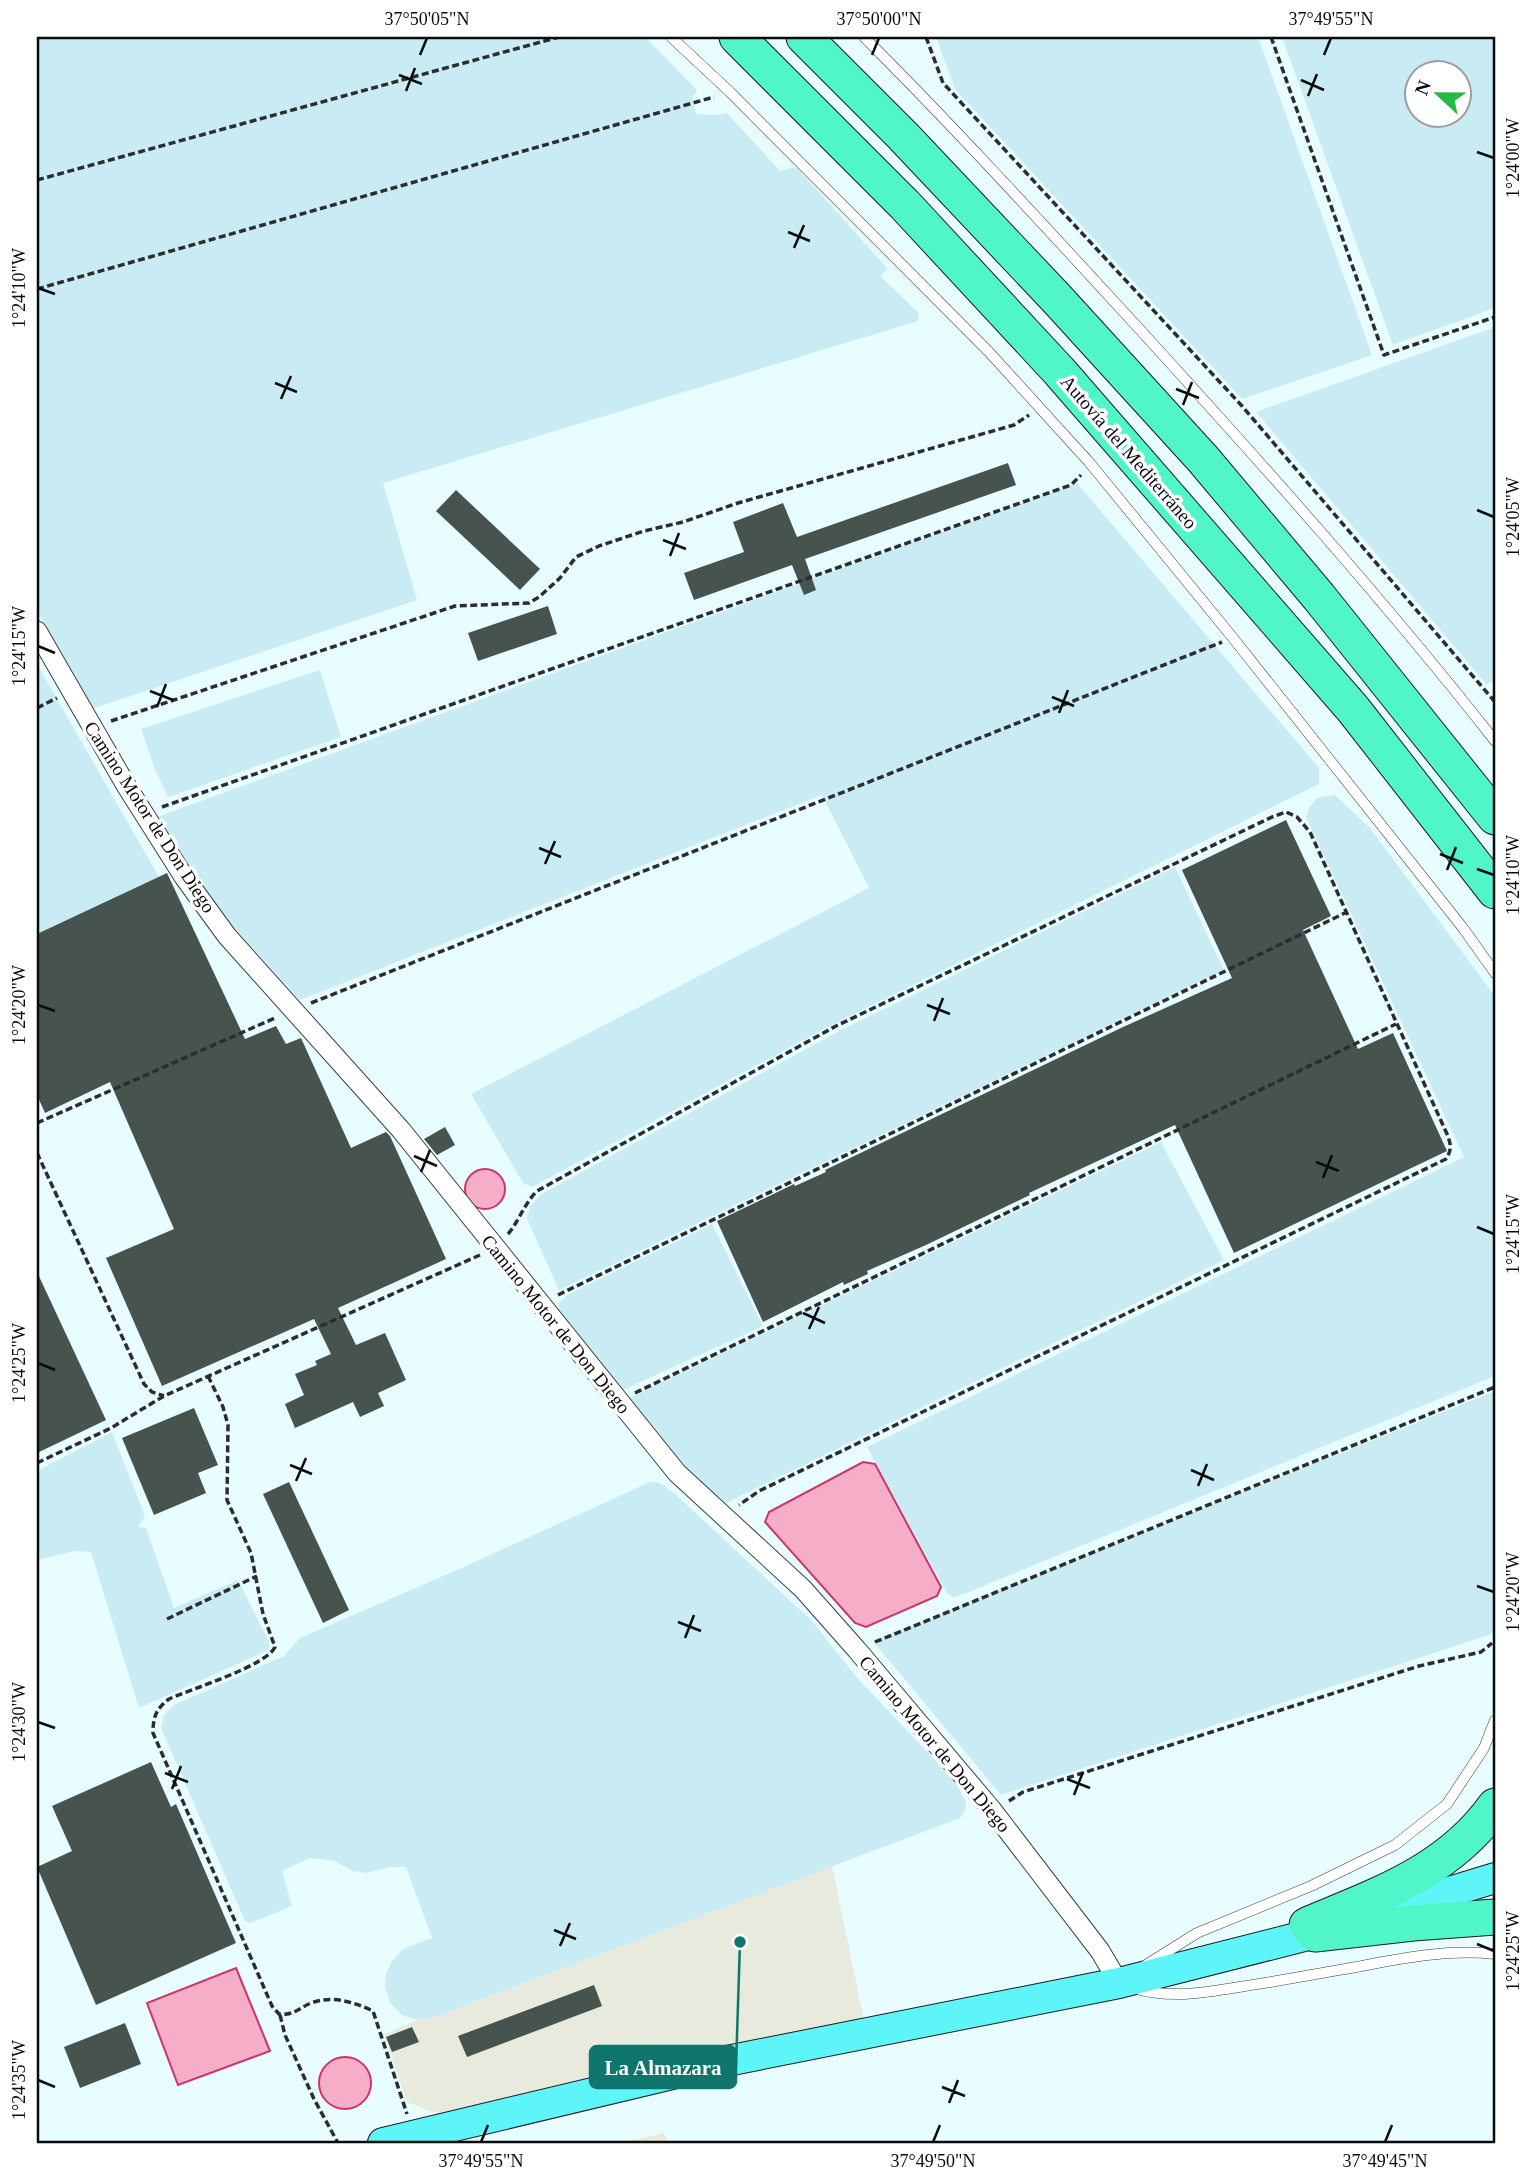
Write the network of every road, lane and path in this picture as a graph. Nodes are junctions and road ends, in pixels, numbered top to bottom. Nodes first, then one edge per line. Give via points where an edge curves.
1 (559, 37) edge
2 (671, 37) edge
3 (737, 37) edge
4 (804, 37) edge
5 (864, 37) edge
6 (926, 37) edge
7 (1271, 37) edge
8 (730, 92) junction
9 (37, 180) edge
10 (37, 289) edge
11 (1495, 317) edge
12 (1039, 407) junction
13 (1091, 465) junction
14 (1236, 575) junction
15 (37, 631) edge
16 (1233, 638) junction
17 (1495, 693) edge
18 (1489, 695) junction
19 (1495, 702) edge
20 (92, 728) junction
21 (1495, 741) edge
22 (143, 813) junction
23 (1495, 817) edge
24 (1495, 891) edge
25 (1347, 912) junction
26 (1495, 916) edge
27 (1495, 973) edge
28 (294, 1009) junction
29 (1396, 1024) junction
30 (37, 1123) edge
31 (37, 1153) edge
32 (496, 1248) junction
33 (540, 1304) junction
34 (208, 1376) junction
35 (1495, 1387) edge
36 (164, 1396) junction
37 (618, 1401) junction
38 (37, 1463) edge
39 (725, 1520) junction
40 (257, 1577) junction
41 (167, 1619) dead end
42 (1492, 1643) dead end
43 (857, 1650) junction
44 (1495, 1720) edge
45 (1495, 1806) edge
46 (992, 1810) junction
47 (1495, 1865) edge
48 (1495, 1878) edge
49 (1495, 1917) edge
50 (1307, 1930) junction
51 (1495, 1954) edge
52 (1119, 1983) junction
53 (279, 2014) junction
54 (415, 2136) junction
55 (338, 2143) edge
56 (383, 2143) edge

1 - 9 path
2 - 8 lane
3 - 14 highway, Autovía del Mediterráneo via 905,205
4 - 23 highway via 903,136 1203,459
5 - 21 lane via 950,123 1244,444 1437,666
6 - 18 path via 943,83 1242,406
7 - 11 path via 1384,355
8 - 10 path
8 - 12 lane
12 - 13 lane
12 - 20 path via 1014,425 599,546 576,556 560,578 529,603 455,606
13 - 16 lane
13 - 22 path via 1071,485
14 - 24 highway, Autovía del Mediterráneo via 1353,709
14 - 26 highway via 1280,642
15 - 20 street, Camino Motor de Don Diego
16 - 27 lane
16 - 28 path
17 - 18 path
18 - 19 path
20 - 22 street, Camino Motor de Don Diego
22 - 28 street, Camino Motor de Don Diego via 227,936
25 - 29 path
25 - 32 path via 1310,832 1286,812 1272,817 836,1026 549,1185 528,1201 516,1225
25 - 33 path
28 - 30 path
28 - 32 street, Camino Motor de Don Diego via 401,1130
29 - 37 path
29 - 39 path via 1451,1144 1446,1159 760,1491
31 - 36 path via 144,1384
32 - 33 street, Camino Motor de Don Diego
32 - 34 path
33 - 37 street, Camino Motor de Don Diego
34 - 36 path
34 - 40 path via 228,1425 228,1500
35 - 43 path
36 - 38 path via 111,1428
37 - 39 street, Camino Motor de Don Diego via 677,1473
39 - 43 street, Camino Motor de Don Diego via 803,1589
40 - 41 path
40 - 53 path via 275,1647 272,1654 169,1699 153,1718 153,1732
42 - 46 path via 1481,1652 1419,1666 1023,1792
43 - 46 street, Camino Motor de Don Diego
44 - 52 lane via 1485,1748 1447,1804 1395,1845 1311,1886 1196,1933
45 - 50 highway via 1449,1855 1401,1886
46 - 52 street, Camino Motor de Don Diego via 1100,1951
47 - 50 main road
48 - 50 main road
49 - 50 highway
50 - 52 main road
51 - 52 lane via 1450,1952 1402,1958 1174,1996
52 - 54 main road via 727,2061
53 - 54 path via 333,1999 373,2011
53 - 55 path via 314,2099
54 - 56 main road

